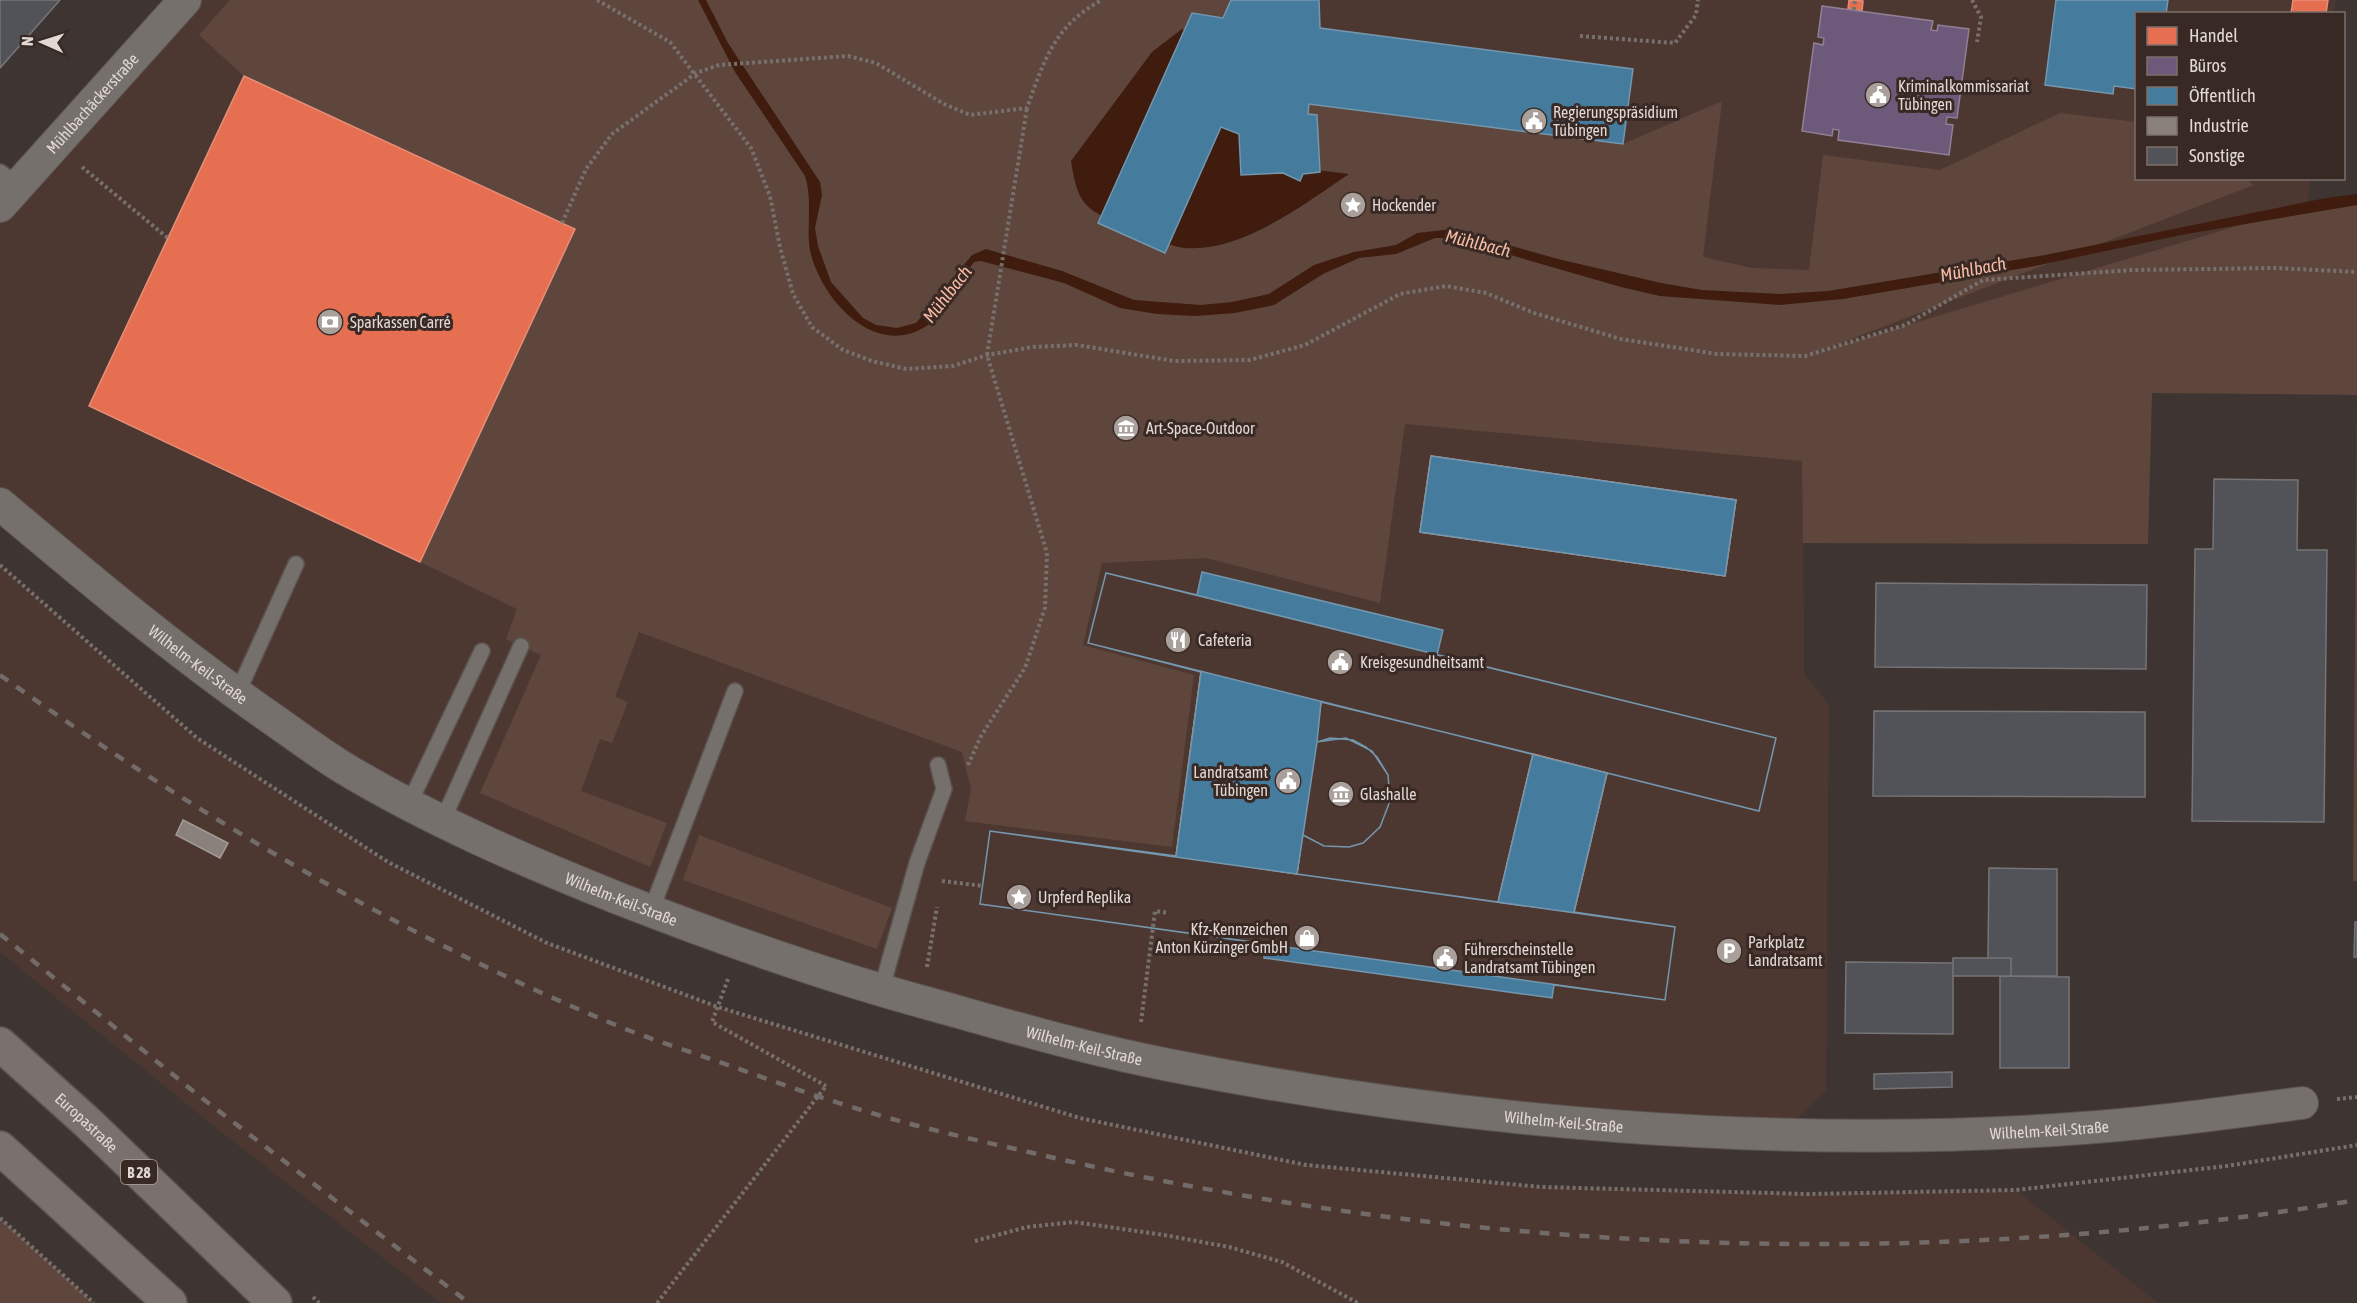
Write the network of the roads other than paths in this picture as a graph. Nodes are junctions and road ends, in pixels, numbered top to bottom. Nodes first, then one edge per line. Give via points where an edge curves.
1 (185, 0) edge
2 (7, 188) edge
3 (0, 504) edge
4 (296, 564) dead end
5 (521, 646) dead end
6 (482, 651) dead end
7 (735, 691) dead end
8 (237, 694) junction
9 (938, 765) dead end
10 (409, 804) junction
11 (442, 822) junction
12 (651, 911) junction
13 (880, 991) junction
14 (0, 1044) edge
15 (2302, 1103) dead end
16 (0, 1148) edge
17 (170, 1303) edge
18 (274, 1303) edge

1 - 2 street, Mühlbachäckerstraße via 56,145
3 - 8 street, Wilhelm-Keil-Straße
4 - 8 lane
5 - 11 lane
6 - 10 lane
7 - 12 lane
8 - 10 street, Wilhelm-Keil-Straße via 340,765
9 - 13 lane via 944,789 917,862
10 - 11 street, Wilhelm-Keil-Straße
11 - 12 street, Wilhelm-Keil-Straße
12 - 13 street, Wilhelm-Keil-Straße via 750,949
13 - 15 street, Wilhelm-Keil-Straße via 1137,1057 1300,1089 1633,1127 1769,1134 2069,1129
14 - 18 main road, Europastraße / B 28 via 87,1122
16 - 17 main road

